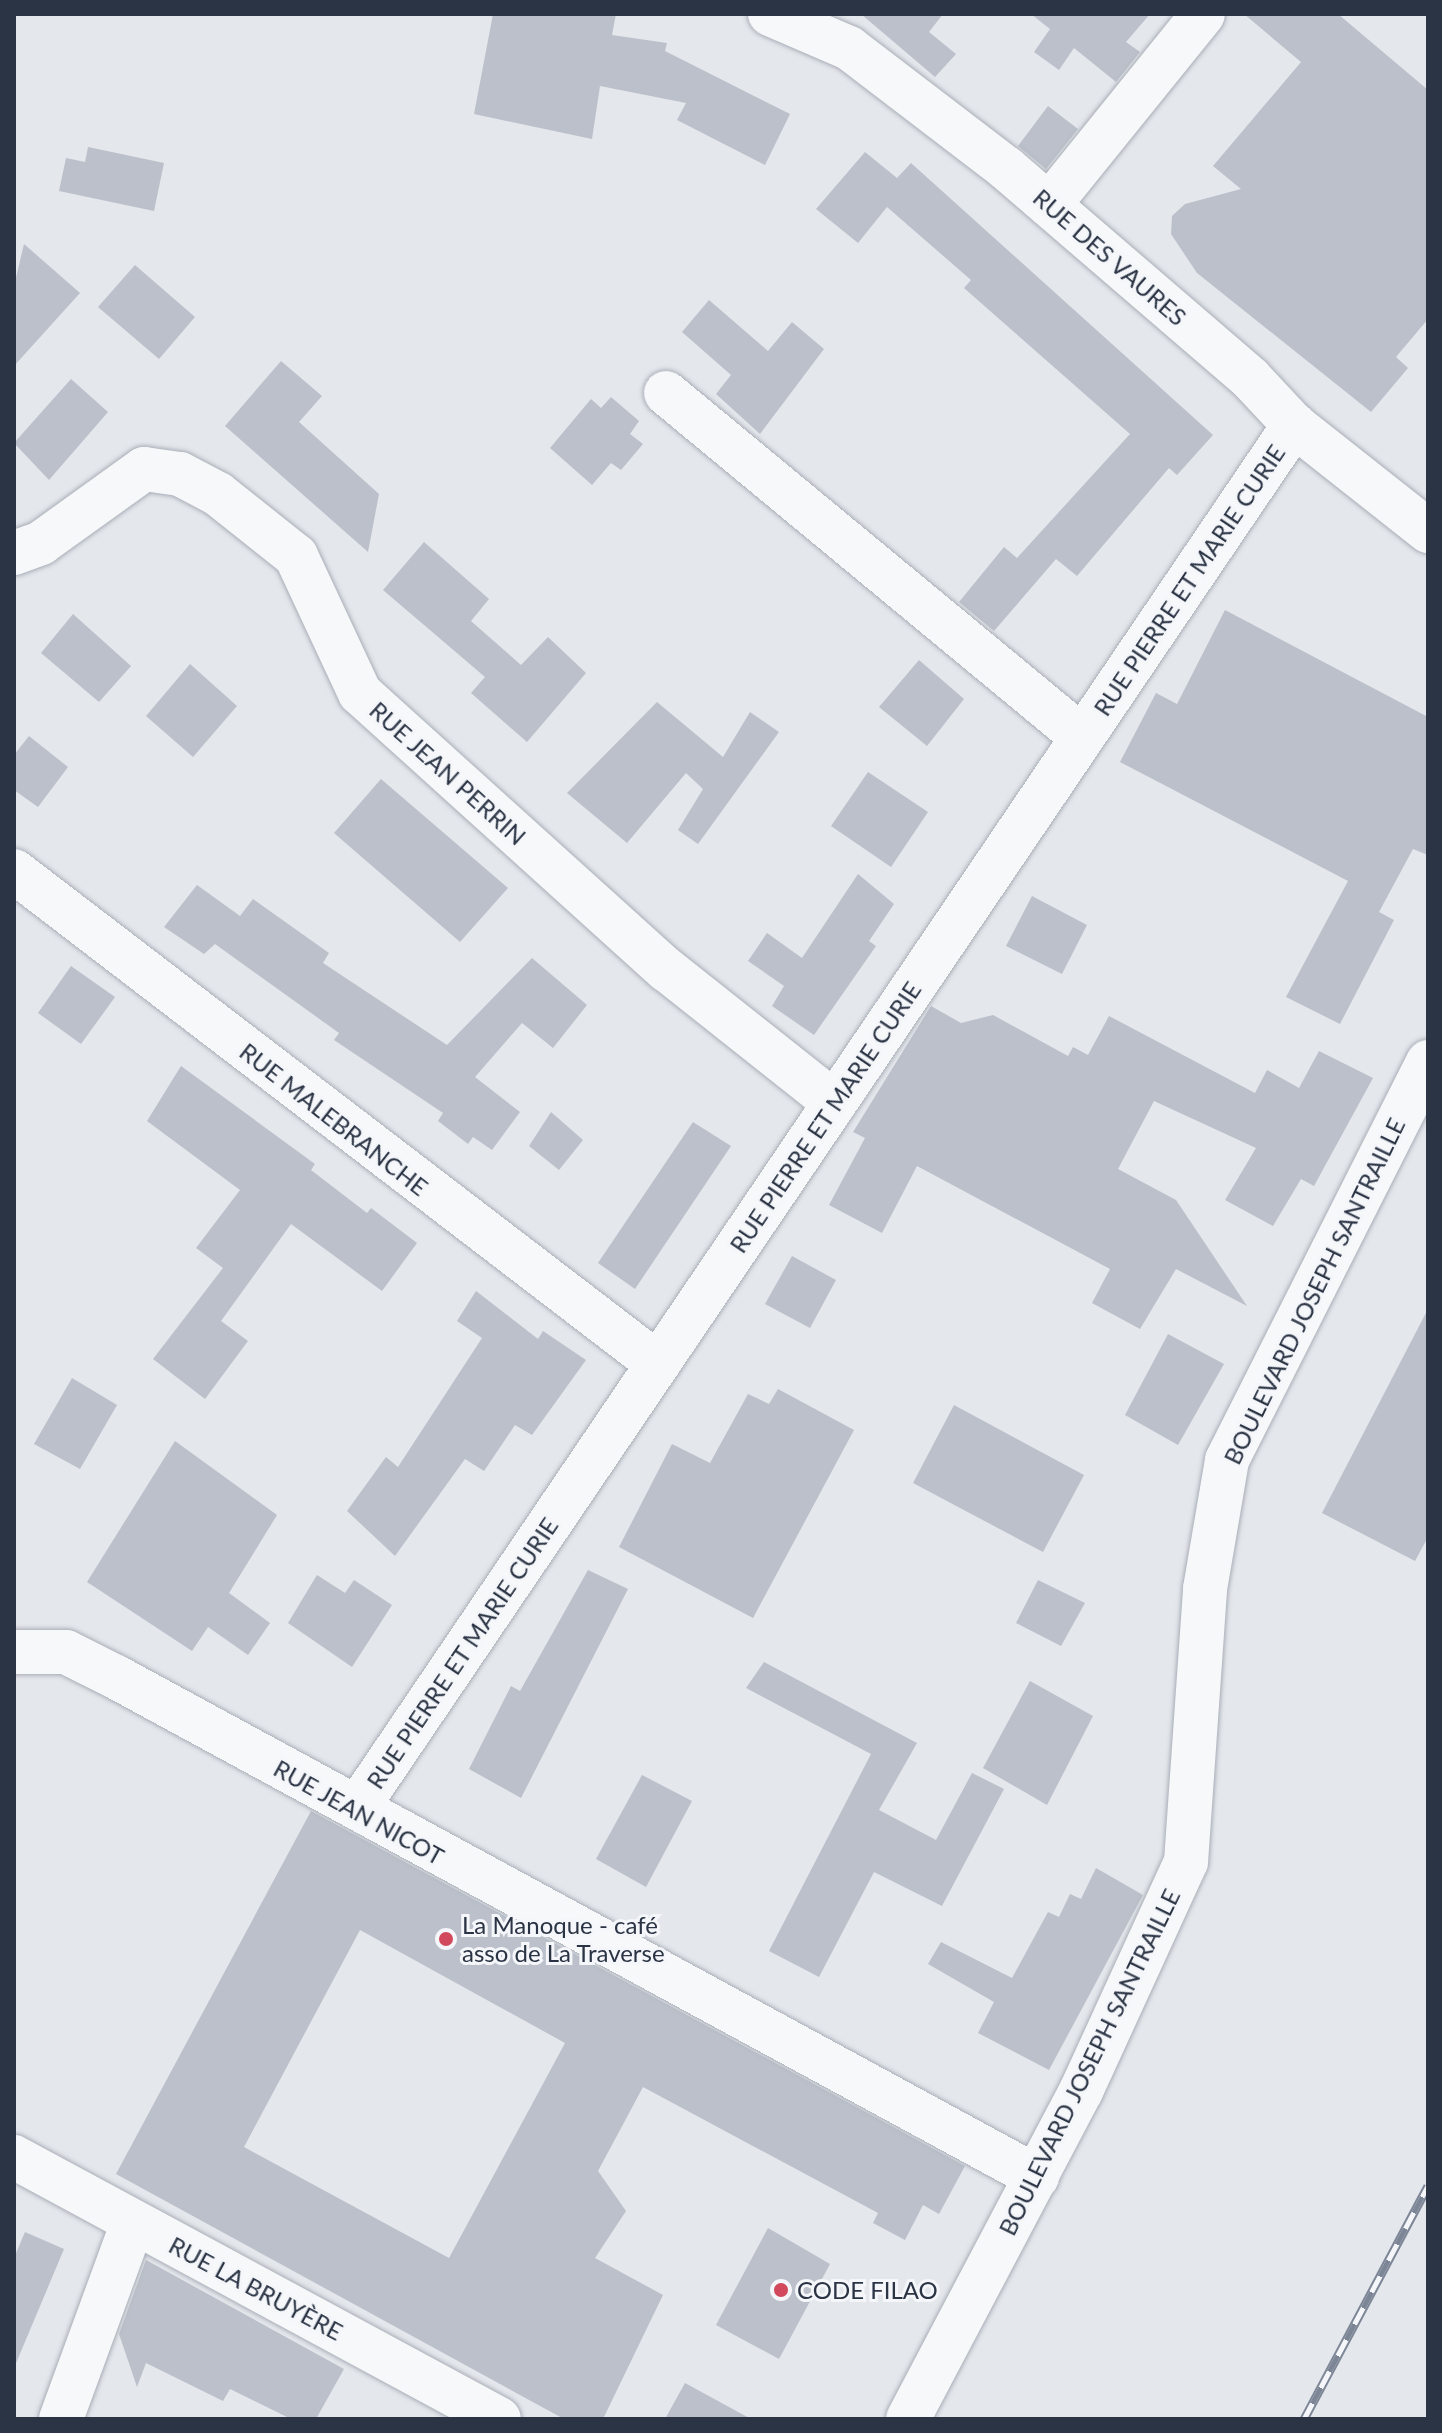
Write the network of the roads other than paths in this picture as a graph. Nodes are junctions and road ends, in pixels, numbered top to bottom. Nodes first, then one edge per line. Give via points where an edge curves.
1 (770, 14) edge
2 (1203, 14) edge
3 (1049, 205) junction
4 (666, 393) dead end
5 (1294, 425) junction
6 (1428, 531) edge
7 (14, 553) edge
8 (1082, 737) junction
9 (14, 871) edge
10 (1428, 1062) edge
11 (835, 1103) junction
12 (658, 1364) junction
13 (14, 1652) edge
14 (357, 1808) junction
15 (14, 2157) edge
16 (1037, 2177) junction
17 (133, 2222) junction
18 (61, 2419) edge
19 (499, 2419) edge
20 (908, 2419) edge

1 - 3 street, RUE DES VAURES via 849,48
2 - 3 street
3 - 5 street, RUE DES VAURES via 1250,378
4 - 8 street
5 - 6 street, RUE DES VAURES
5 - 8 street, RUE PIERRE ET MARIE CURIE
7 - 11 street, RUE JEAN PERRIN via 41,543 144,469 180,474 218,494 296,556 360,693 667,970
8 - 11 street, RUE PIERRE ET MARIE CURIE
9 - 12 street, RUE MALEBRANCHE
10 - 16 street, BOULEVARD JOSEPH SANTRAILLE via 1227,1460 1205,1589 1186,1862
11 - 12 street, RUE PIERRE ET MARIE CURIE
12 - 14 street, RUE PIERRE ET MARIE CURIE
13 - 14 street, RUE JEAN NICOT via 66,1652
14 - 16 street, RUE JEAN NICOT
15 - 17 street, RUE LA BRUYÈRE
16 - 20 street, BOULEVARD JOSEPH SANTRAILLE
17 - 18 street
17 - 19 street, RUE LA BRUYÈRE

